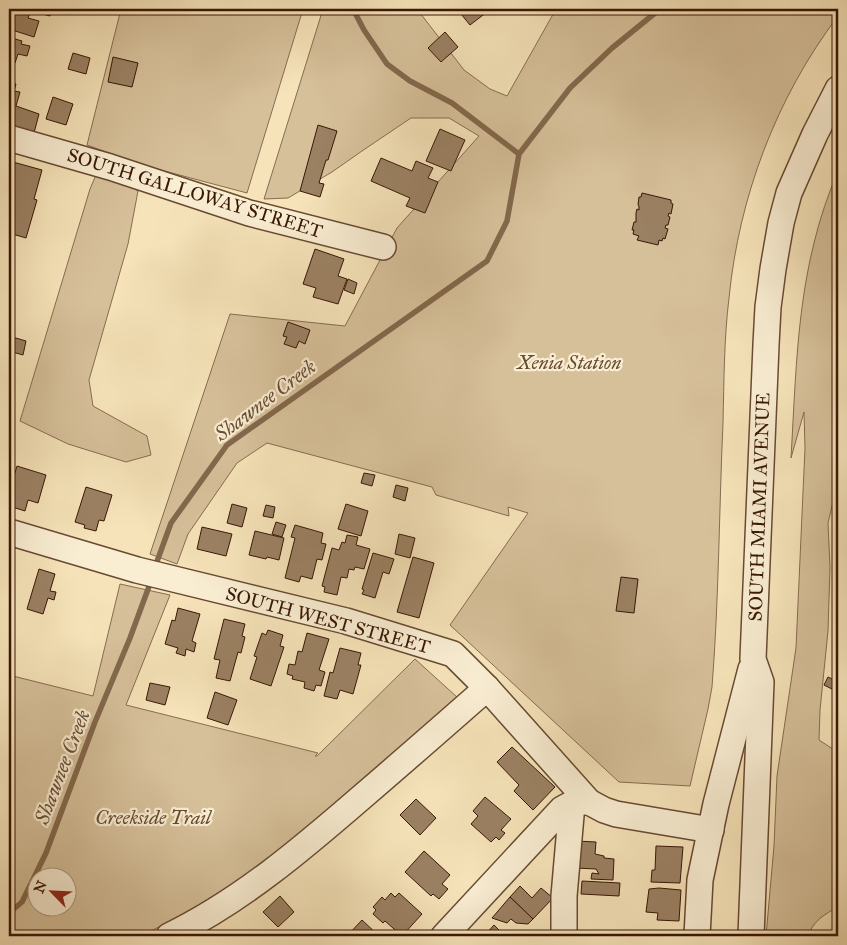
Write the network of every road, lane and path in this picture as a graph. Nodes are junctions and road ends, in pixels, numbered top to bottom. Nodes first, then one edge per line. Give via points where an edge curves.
1 (838, 89) edge
2 (9, 138) edge
3 (382, 247) dead end
4 (9, 532) edge
5 (753, 659) junction
6 (487, 688) junction
7 (580, 803) junction
8 (711, 830) junction
9 (199, 930) edge
10 (169, 936) edge
11 (444, 936) edge
12 (564, 936) edge
13 (697, 936) edge
14 (751, 936) edge

1 - 5 street, SOUTH MIAMI AVENUE via 789,193 773,269 766,345
2 - 3 street, SOUTH GALLOWAY STREET via 249,212
4 - 6 street, SOUTH WEST STREET via 137,570 346,621 453,654
5 - 8 street
5 - 14 street, SOUTH MIAMI AVENUE via 761,682
6 - 7 street, SOUTH WEST STREET
6 - 9 street via 307,845
7 - 8 street via 616,814
7 - 11 street via 562,810
7 - 12 street via 564,896
8 - 13 street via 700,880
9 - 10 street

